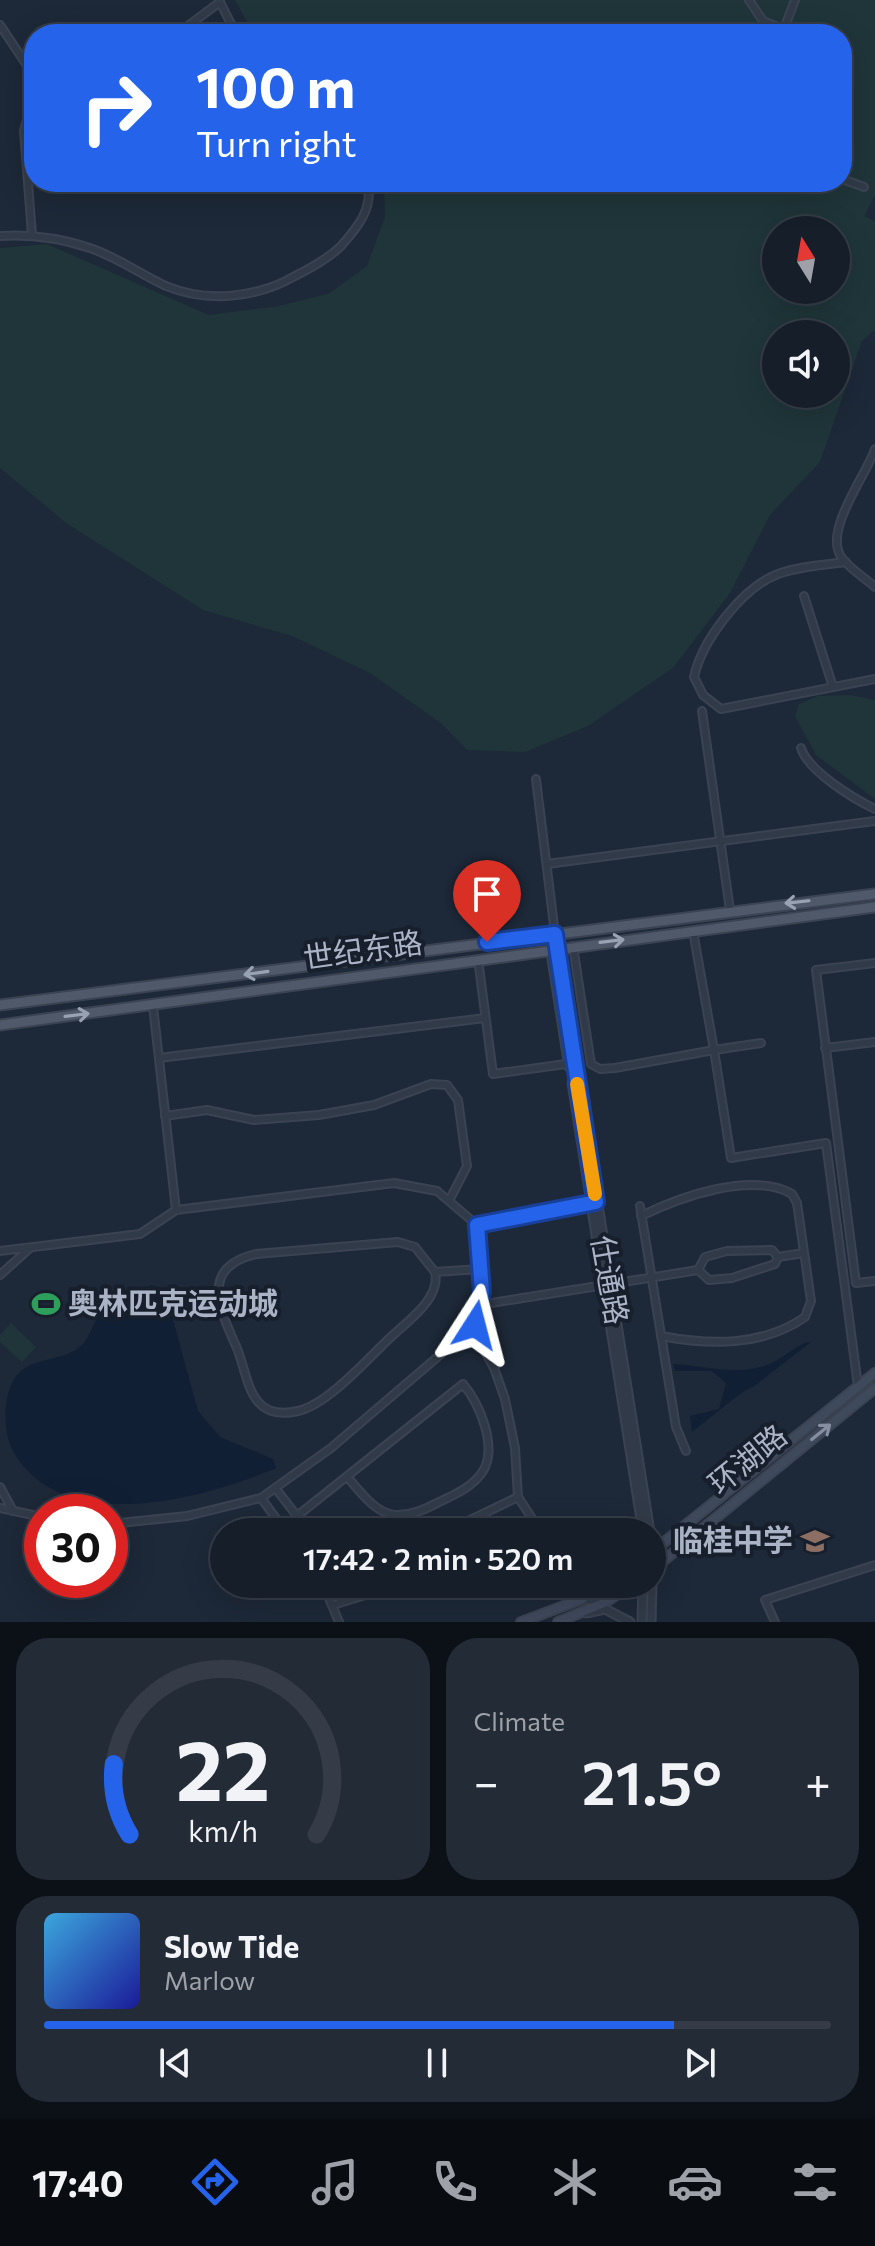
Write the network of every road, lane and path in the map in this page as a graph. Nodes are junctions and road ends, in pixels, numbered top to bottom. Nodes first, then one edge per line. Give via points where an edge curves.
1 (749, 0) edge
2 (795, 0) edge
3 (220, 1) edge
4 (190, 24) edge
5 (231, 24) edge
6 (769, 24) edge
7 (786, 24) edge
8 (0, 25) edge
9 (24, 61) edge
10 (852, 183) edge
11 (864, 187) dead end
12 (29, 192) edge
13 (369, 192) edge
14 (32, 235) junction
15 (0, 236) edge
16 (875, 449) edge
17 (846, 562) junction
18 (875, 587) edge
19 (804, 596) dead end
20 (875, 679) edge
21 (833, 687) junction
22 (702, 711) dead end
23 (801, 748) dead end
24 (536, 779) dead end
25 (875, 809) edge
26 (875, 821) edge
27 (720, 842) junction
28 (547, 864) junction
29 (875, 894) edge
30 (875, 907) edge
31 (730, 910) junction
32 (693, 931) junction
33 (552, 934) junction
34 (573, 946) junction
35 (554, 948) junction
36 (478, 959) junction
37 (875, 963) edge
38 (151, 988) junction
39 (0, 1005) edge
40 (153, 1006) junction
41 (485, 1018) junction
42 (0, 1025) edge
43 (875, 1042) edge
44 (761, 1043) dead end
45 (825, 1048) junction
46 (714, 1050) junction
47 (159, 1058) junction
48 (571, 1063) junction
49 (165, 1116) junction
50 (450, 1199) junction
51 (593, 1202) junction
52 (640, 1206) dead end
53 (176, 1210) junction
54 (641, 1216) junction
55 (477, 1225) junction
56 (30, 1247) junction
57 (0, 1251) edge
58 (804, 1253) junction
59 (778, 1257) junction
60 (480, 1269) junction
61 (698, 1270) junction
62 (435, 1272) junction
63 (0, 1275) edge
64 (651, 1278) junction
65 (875, 1281) edge
66 (607, 1284) junction
67 (479, 1305) junction
68 (475, 1325) junction
69 (661, 1336) junction
70 (875, 1373) edge
71 (858, 1386) junction
72 (875, 1388) edge
73 (686, 1451) dead end
74 (348, 1478) junction
75 (0, 1487) edge
76 (276, 1489) junction
77 (518, 1497) junction
78 (261, 1498) junction
79 (0, 1508) edge
80 (13, 1511) junction
81 (24, 1513) edge
82 (276, 1518) edge
83 (474, 1518) edge
84 (532, 1518) edge
85 (641, 1518) edge
86 (648, 1518) edge
87 (128, 1522) edge
88 (666, 1542) edge
89 (666, 1559) edge
90 (875, 1565) edge
91 (330, 1598) edge
92 (356, 1598) edge
93 (576, 1598) edge
94 (612, 1598) edge
95 (643, 1598) edge
96 (652, 1598) edge
97 (582, 1599) junction
98 (606, 1602) junction
99 (333, 1605) junction
100 (580, 1615) junction
101 (339, 1622) edge
102 (521, 1622) edge
103 (558, 1622) edge
104 (630, 1622) edge
105 (642, 1622) edge
106 (651, 1622) edge
107 (775, 1622) edge

1 - 6 street
2 - 7 street
3 - 4 street
3 - 5 street
8 - 9 street
10 - 11 street
12 - 14 street
13 - 14 street via 364,216 335,252 281,285 249,294 178,291 91,248
14 - 15 street
16 - 17 street via 838,526 837,545
17 - 18 street
17 - 21 street via 766,580 717,628 694,677 703,695 721,709
19 - 21 street
20 - 21 street
22 - 27 street
23 - 25 street via 808,764 854,800
24 - 28 street
26 - 27 street
27 - 28 street
27 - 31 street
28 - 33 street
29 -> 31 main road, 世纪东路
30 - 32 main road, 世纪东路
31 - 33 main road, 世纪东路
34 -> 32 main road, 世纪东路
32 - 46 street
33 - 35 street, 仕通路
33 -> 38 main road, 世纪东路
34 - 35 main road, 世纪东路
34 - 46 street via 591,1064 615,1068
35 - 36 main road, 世纪东路
35 - 48 street, 仕通路
36 - 40 main road, 世纪东路
36 - 41 street
37 - 45 street via 816,970
38 - 39 main road, 世纪东路
38 - 40 main road
42 -> 40 main road, 世纪东路
40 - 47 street
41 - 47 street
41 - 48 street via 493,1074
43 - 45 street
44 - 46 street
45 - 65 street via 856,1283
46 - 71 street via 731,1158 826,1143
47 - 49 street
48 - 51 street, 仕通路
49 - 50 street via 207,1110 254,1120 319,1115 374,1105 431,1084 447,1085 458,1100 467,1166
49 - 53 street
50 - 53 street via 430,1188 394,1183
50 - 55 street
51 - 55 street
51 - 66 street, 仕通路
52 - 54 street
53 - 56 street via 140,1234
54 - 58 street via 717,1189 780,1189 795,1198
54 - 64 street
55 - 60 street
56 - 57 street
56 - 63 street
58 - 59 street
58 - 69 street via 811,1307 795,1324 730,1342
59 - 61 street via 775,1264 732,1278 709,1280
59 - 61 street via 772,1250 727,1251 705,1257
60 - 62 street
60 - 67 street
61 - 64 street
62 - 62 street via 415,1247 398,1242 256,1254 234,1261 222,1277 218,1301 252,1396 282,1412 297,1412 322,1399 414,1316 433,1292
64 - 66 street
64 - 69 street
66 - 67 street
66 - 85 street, 仕通路
66 - 86 street, 仕通路
67 - 68 street
68 - 76 street
68 - 77 street via 505,1399
69 - 73 street via 676,1427
70 - 71 main road, 环湖路
71 - 88 main road, 环湖路
89 -> 72 main road, 环湖路
74 - 74 street via 463,1384 472,1395 487,1460 460,1491 431,1506 392,1514 373,1504
74 - 76 street via 297,1516
75 - 80 street
76 - 78 street
77 - 83 street
77 - 84 street
78 - 82 street
78 - 87 street via 187,1516
79 - 80 street
80 - 81 street
90 - 107 street via 765,1600
91 - 99 street
92 - 99 street
93 - 97 street
94 - 98 main road
95 - 105 street
96 - 106 street
97 - 98 street
97 - 102 main road
98 - 100 main road
99 - 101 street
100 - 103 main road
100 - 104 street via 605,1609

